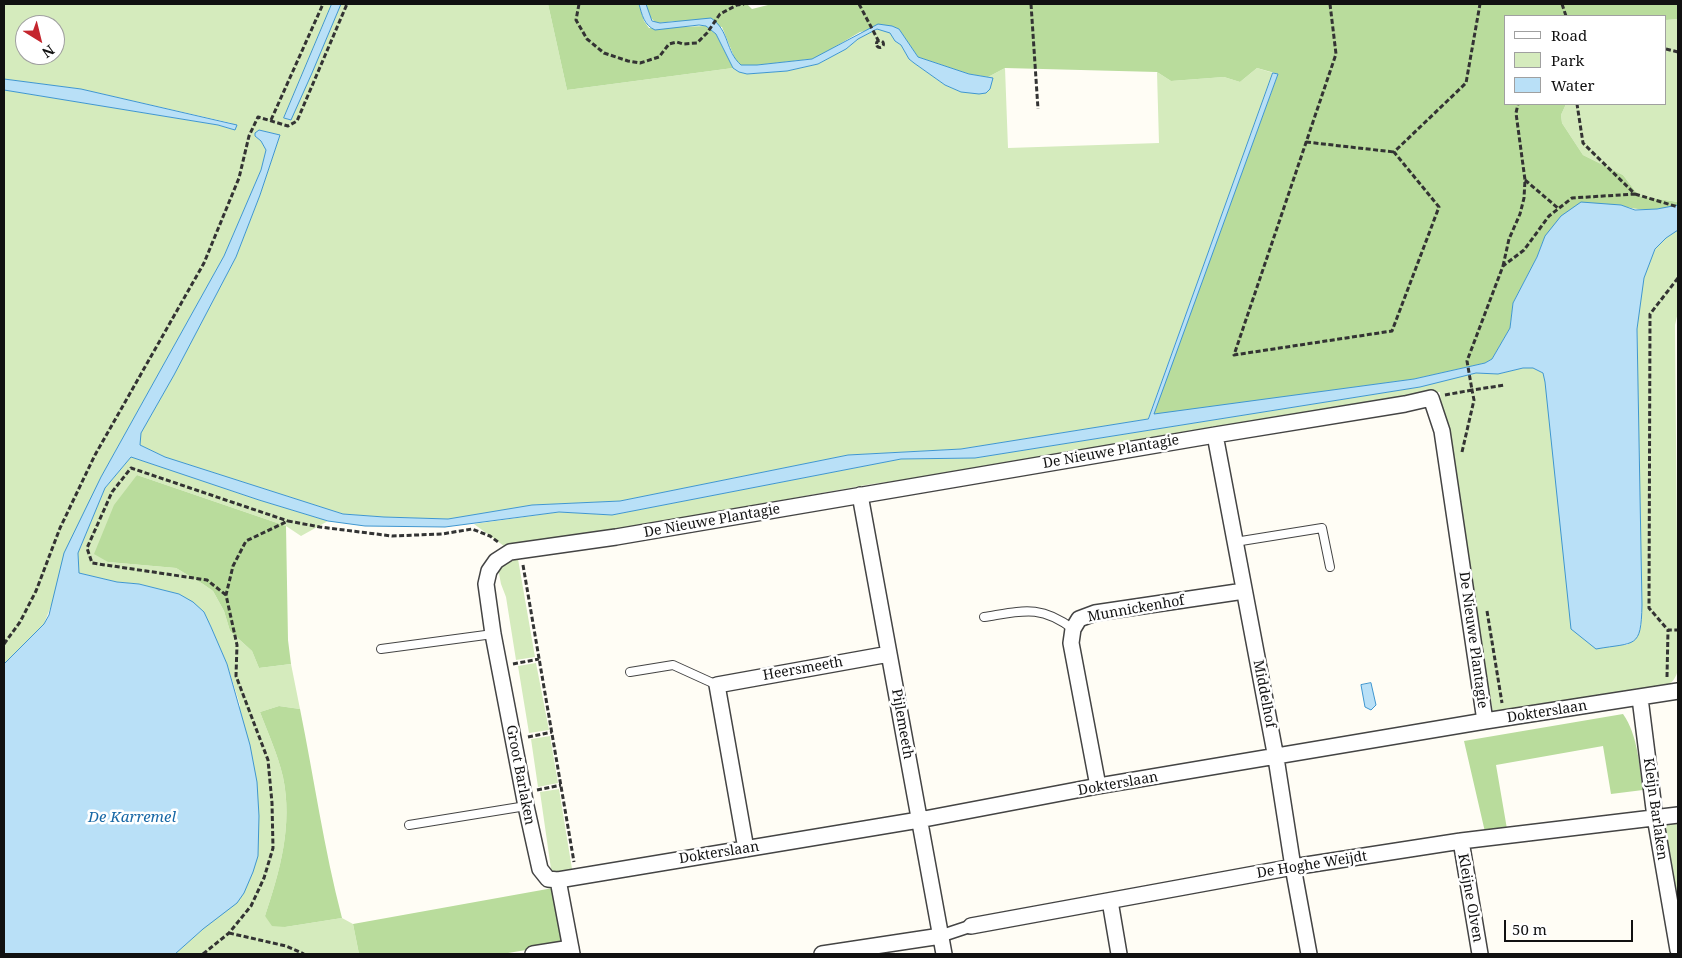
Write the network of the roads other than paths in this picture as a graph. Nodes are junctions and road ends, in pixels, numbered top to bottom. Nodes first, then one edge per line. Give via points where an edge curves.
1 (1215, 434) junction
2 (860, 495) junction
3 (1236, 542) junction
4 (1330, 567) dead end
5 (486, 584) joint
6 (1244, 591) junction
7 (984, 617) dead end
8 (1073, 629) junction
9 (493, 634) junction
10 (381, 650) dead end
11 (889, 654) junction
12 (630, 672) dead end
13 (717, 685) junction
14 (1678, 691) edge
15 (1640, 698) junction
16 (1485, 722) junction
17 (1276, 758) junction
18 (1098, 786) junction
19 (524, 799) junction
20 (1678, 814) edge
21 (1655, 817) junction
22 (919, 820) junction
23 (409, 825) dead end
24 (1461, 841) junction
25 (746, 849) junction
26 (1293, 868) junction
27 (558, 880) junction
28 (1110, 900) junction
29 (971, 926) joint
30 (941, 936) junction
31 (1678, 950) edge
32 (571, 951) edge
33 (533, 954) edge
34 (822, 954) edge
35 (944, 954) edge
36 (1119, 954) edge
37 (1309, 954) edge
38 (1480, 954) edge

1 - 2 street, De Nieuwe Plantagie
1 - 3 street, Middelhof
1 - 16 street, De Nieuwe Plantagie via 1431,398 1442,430
2 - 5 street, De Nieuwe Plantagie via 616,538 515,551 496,560
2 - 11 street, Pijlemeeth
3 - 4 lane via 1322,528
3 - 6 street, Middelhof
5 - 9 street, Groot Barlaken
6 - 8 street, Munnickenhof via 1095,614 1080,619
6 - 17 street, Middelhof
7 - 8 lane via 1028,610 1061,620
8 - 18 street, Munnickenhof via 1071,643
9 - 10 lane
9 - 19 street, Groot Barlaken
11 - 13 street, Heersmeeth
11 - 22 street, Pijlemeeth
12 - 13 lane via 674,665
13 - 25 street
14 - 15 street, Dokterslaan
15 - 16 street, Dokterslaan
15 - 21 street, Kleijn Barlaken
16 - 17 street, Dokterslaan
17 - 18 street, Dokterslaan
17 - 26 street, Middelhof
18 - 22 street, Dokterslaan
19 - 23 lane
19 - 27 street, Groot Barlaken via 540,869 548,879
20 - 21 street, De Hoghe Weijdt
21 - 24 street, De Hoghe Weijdt
21 - 31 street, Kleijn Barlaken
22 - 25 street, Dokterslaan
22 - 30 street, Pijlemeeth
24 - 26 street, De Hoghe Weijdt
24 - 38 street, Kleijne Olven
25 - 27 street, Dokterslaan
26 - 28 street, De Hoghe Weijdt
26 - 37 street, Middelhof
27 - 32 street
28 - 29 street, De Hoghe Weijdt
28 - 36 street
29 - 30 street
30 - 34 street
30 - 35 street, Pijlemeeth
32 - 33 street

